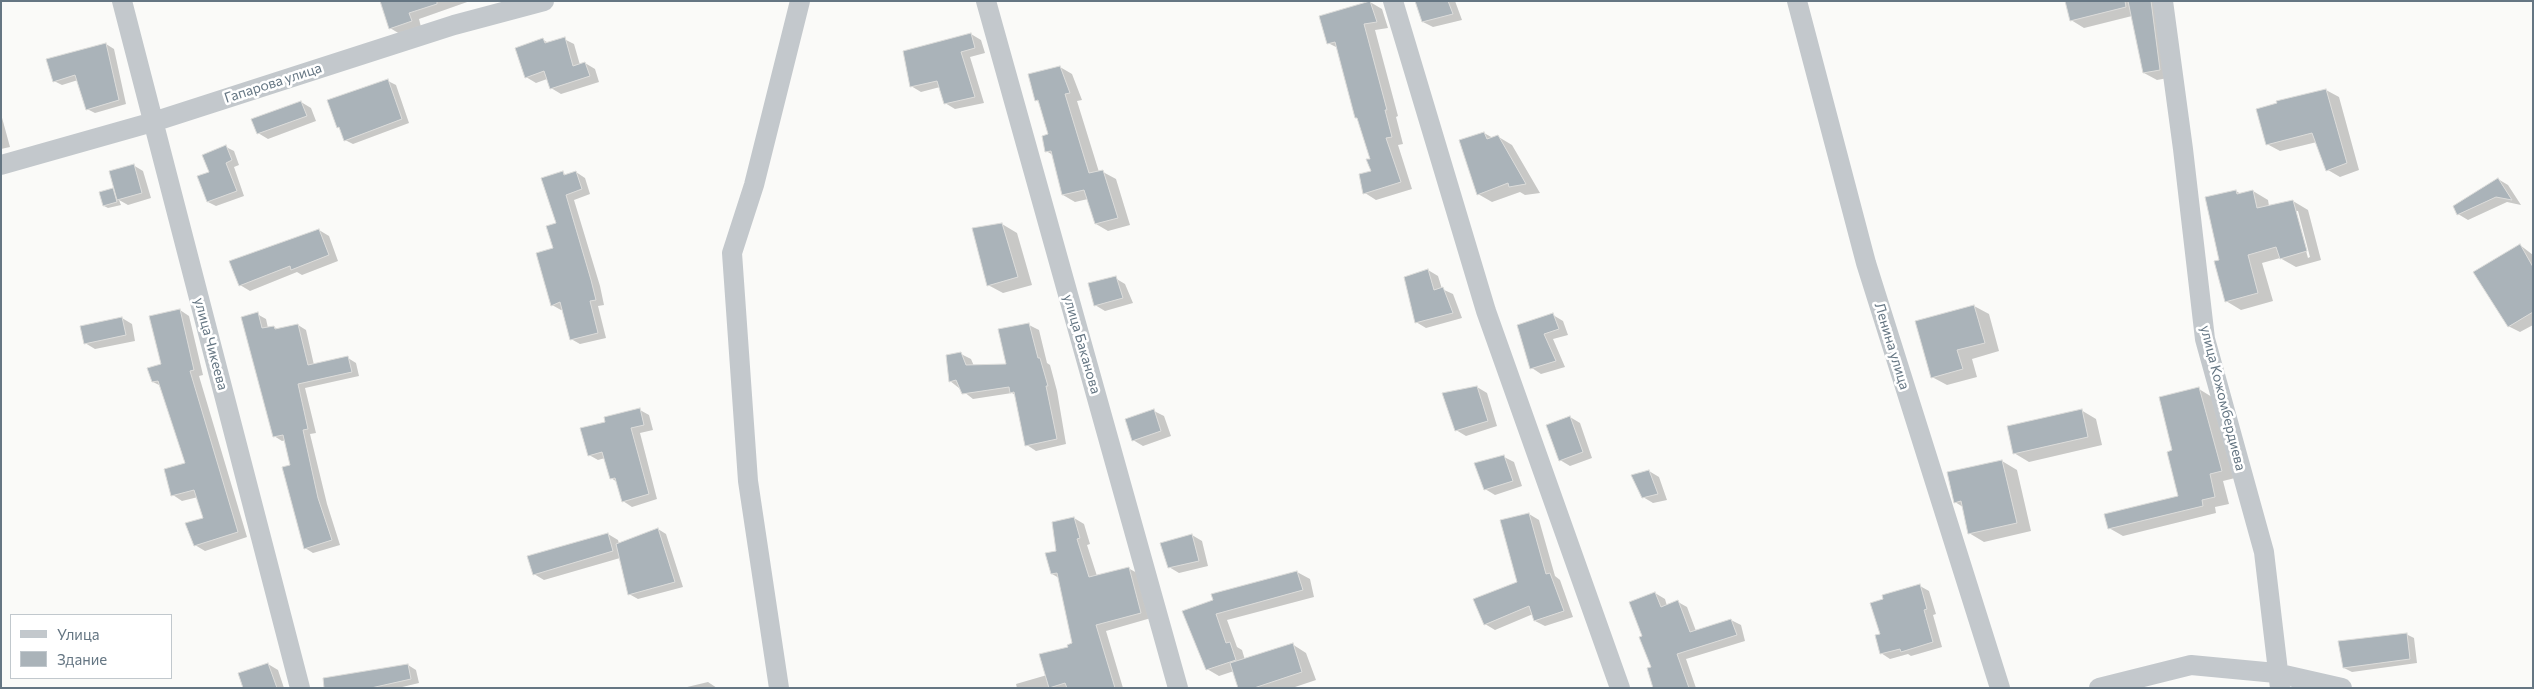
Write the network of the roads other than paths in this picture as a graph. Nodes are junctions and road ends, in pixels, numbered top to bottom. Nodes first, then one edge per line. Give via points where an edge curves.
1 (122, 1) edge
2 (544, 1) edge
3 (800, 1) edge
4 (986, 1) edge
5 (1393, 1) edge
6 (1798, 1) edge
7 (2163, 1) edge
8 (153, 122) junction
9 (1, 165) edge
10 (2278, 680) edge
11 (300, 688) edge
12 (779, 688) edge
13 (1178, 688) edge
14 (1620, 688) edge
15 (2000, 688) edge
16 (2099, 688) edge
17 (2342, 688) edge

1 - 8 street, улица Чикеева
2 - 8 street, Гапарова улица via 454,25
3 - 12 street via 754,185 732,253 748,480
4 - 13 street, улица Баканова
5 - 14 street via 1486,311
6 - 15 street, Ленина улица via 1866,263
7 - 10 street, улица Кожомбердиева via 2205,339 2264,552
8 - 9 street, Гапарова улица
8 - 11 street, улица Чикеева
10 - 16 street via 2191,665
10 - 17 street

